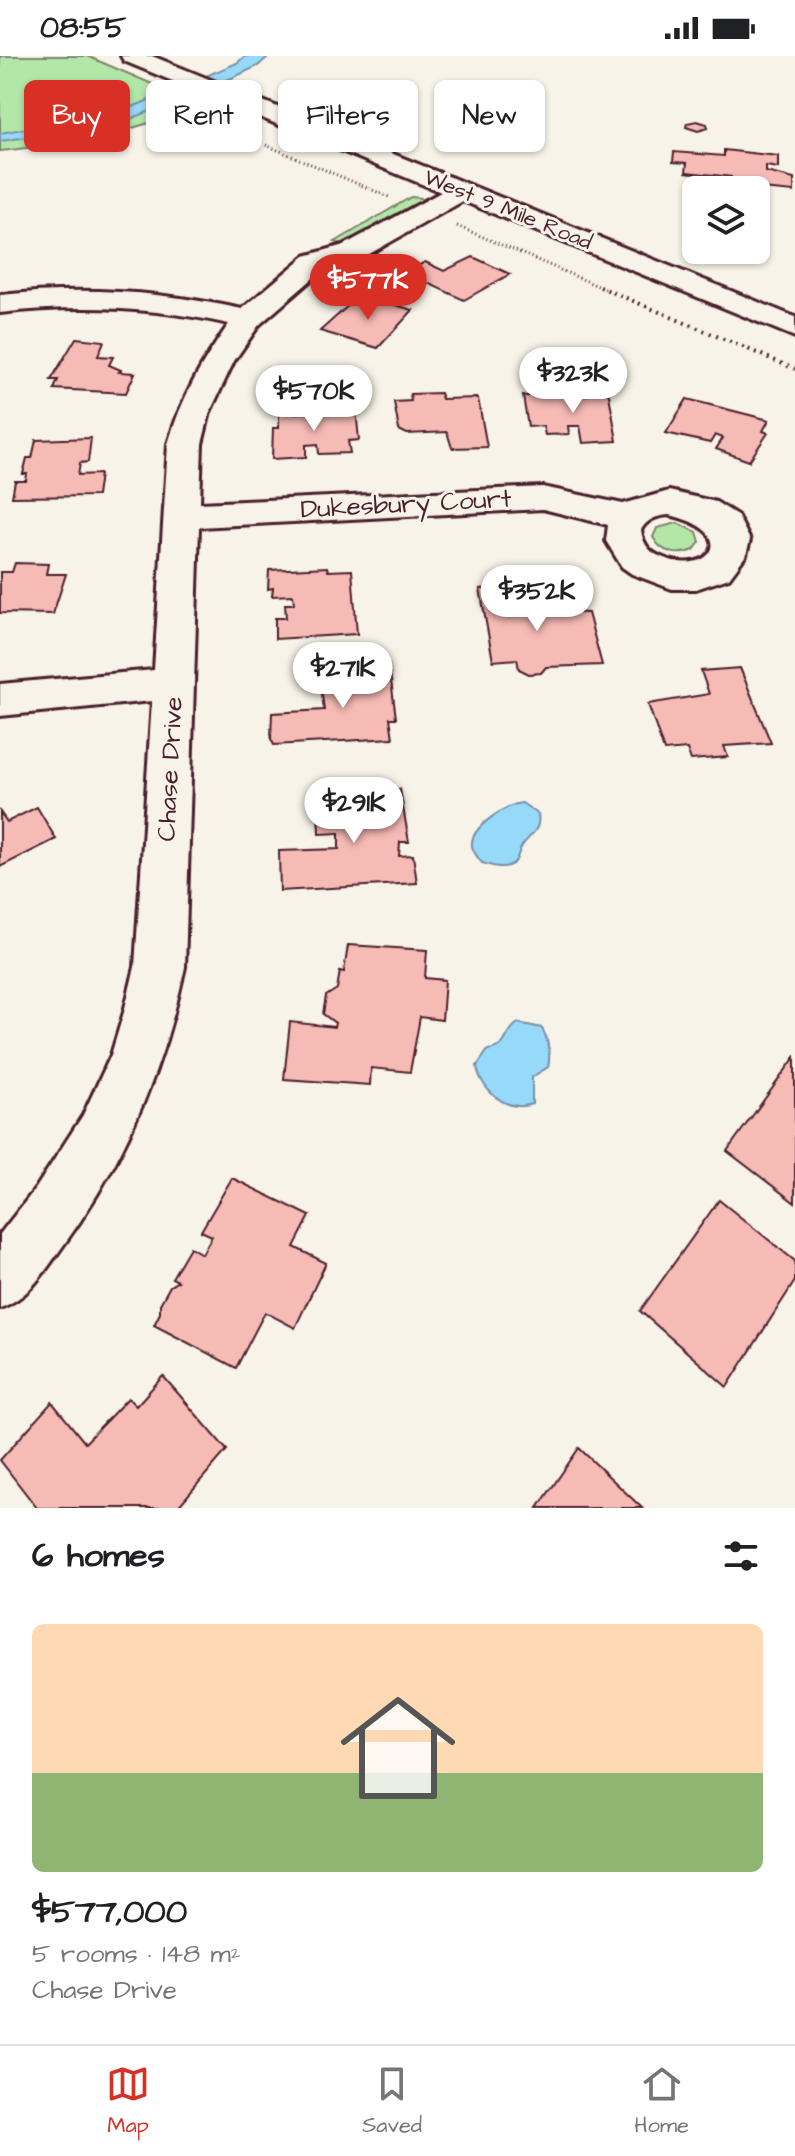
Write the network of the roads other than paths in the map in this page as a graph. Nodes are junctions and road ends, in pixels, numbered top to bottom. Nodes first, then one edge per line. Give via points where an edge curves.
1 (132, 56) edge
2 (434, 179) junction
3 (462, 191) junction
4 (315, 262) junction
5 (0, 304) edge
6 (248, 319) junction
7 (795, 328) edge
8 (182, 516) junction
9 (628, 519) dead end
10 (175, 683) junction
11 (0, 700) edge
12 (0, 1279) edge

1 - 2 street, West 9 Mile Road
2 - 3 street, West 9 Mile Road
2 - 4 street, Chase Drive via 329,236
3 - 4 street, Chase Drive via 354,251
3 - 7 street, West 9 Mile Road
4 - 6 street, Chase Drive
5 - 6 street via 112,296
6 - 8 street, Chase Drive via 218,361 194,412 185,444
8 - 9 street, Dukesbury Court via 543,498
8 - 10 street, Chase Drive
10 - 11 street
10 - 12 street, Chase Drive via 160,967 152,1013 98,1146 75,1185

